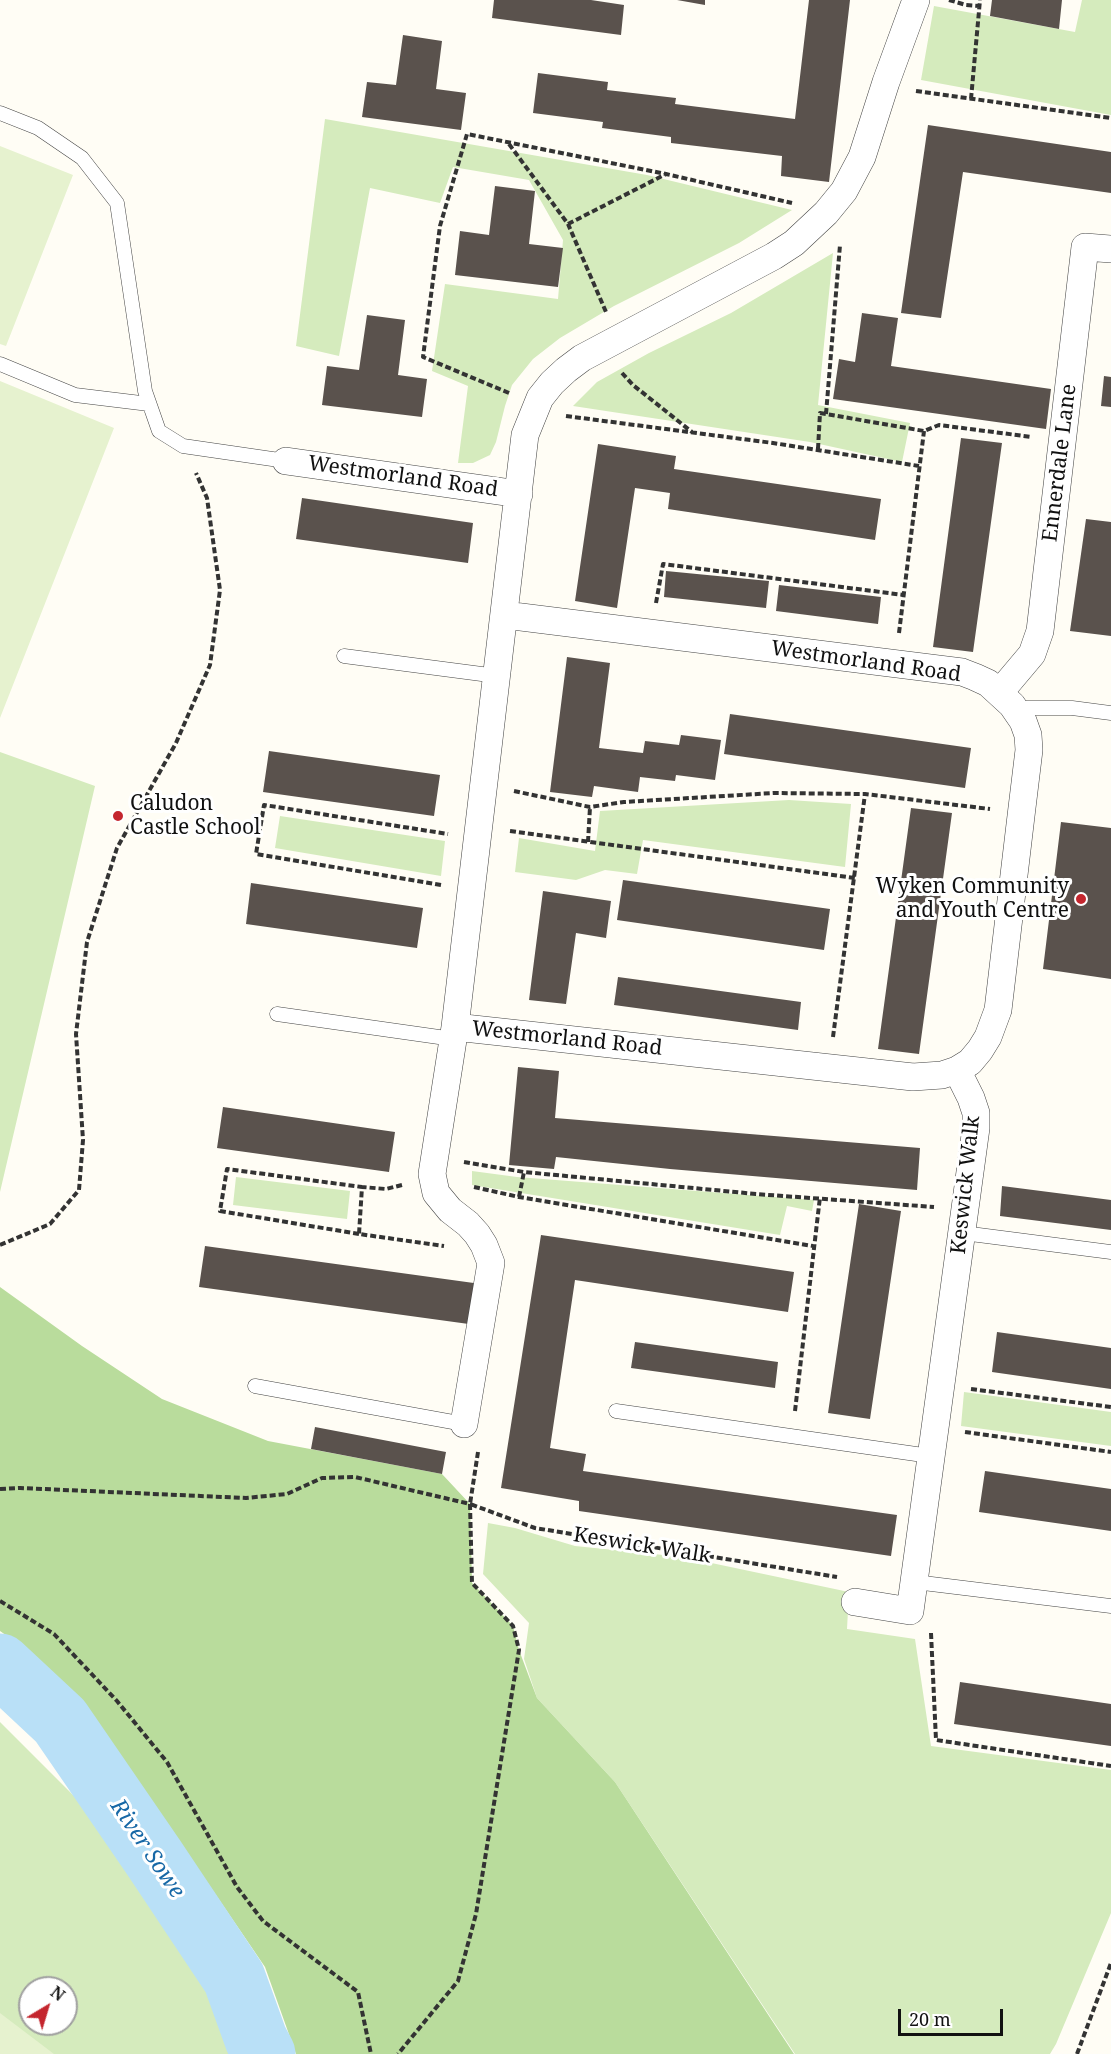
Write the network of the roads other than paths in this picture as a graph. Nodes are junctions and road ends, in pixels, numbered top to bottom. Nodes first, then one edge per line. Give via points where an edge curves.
1 (916, 0) edge
2 (0, 112) edge
3 (1111, 249) edge
4 (0, 364) edge
5 (149, 404) junction
6 (286, 461) joint
7 (519, 494) junction
8 (505, 615) junction
9 (344, 656) dead end
10 (497, 676) junction
11 (1007, 700) junction
12 (1111, 713) edge
13 (276, 1014) dead end
14 (454, 1033) junction
15 (957, 1070) junction
16 (964, 1221) junction
17 (1111, 1252) edge
18 (255, 1386) dead end
19 (616, 1411) dead end
20 (464, 1424) joint
21 (930, 1456) junction
22 (914, 1586) junction
23 (855, 1602) dead end
24 (1111, 1606) edge

1 - 7 street, Westmorland Road via 862,157 844,191 811,229 781,252 582,358 552,383 540,398 525,435
2 - 5 lane via 38,128 82,158 117,203
3 - 11 street, Ennerdale Lane via 1085,247 1040,631
4 - 5 lane via 75,395
5 - 6 lane via 159,431 183,446
6 - 7 street, Westmorland Road
7 - 8 street, Westmorland Road
8 - 10 street, Westmorland Road
8 - 11 street, Westmorland Road via 962,672 988,682
9 - 10 lane
10 - 14 street, Westmorland Road
11 - 12 lane
11 - 15 street via 1023,721 1029,750 998,1010 984,1044 970,1062
13 - 14 lane
14 - 15 street, Westmorland Road via 913,1077
14 - 20 street, Westmorland Road via 433,1167 436,1193 477,1234 489,1255 491,1273
15 - 16 street, Keswick Walk via 976,1113
16 - 17 lane
16 - 21 street, Keswick Walk
18 - 20 lane
19 - 21 lane
21 - 22 street, Keswick Walk
22 - 23 street, Keswick Walk via 910,1611
22 - 24 lane

